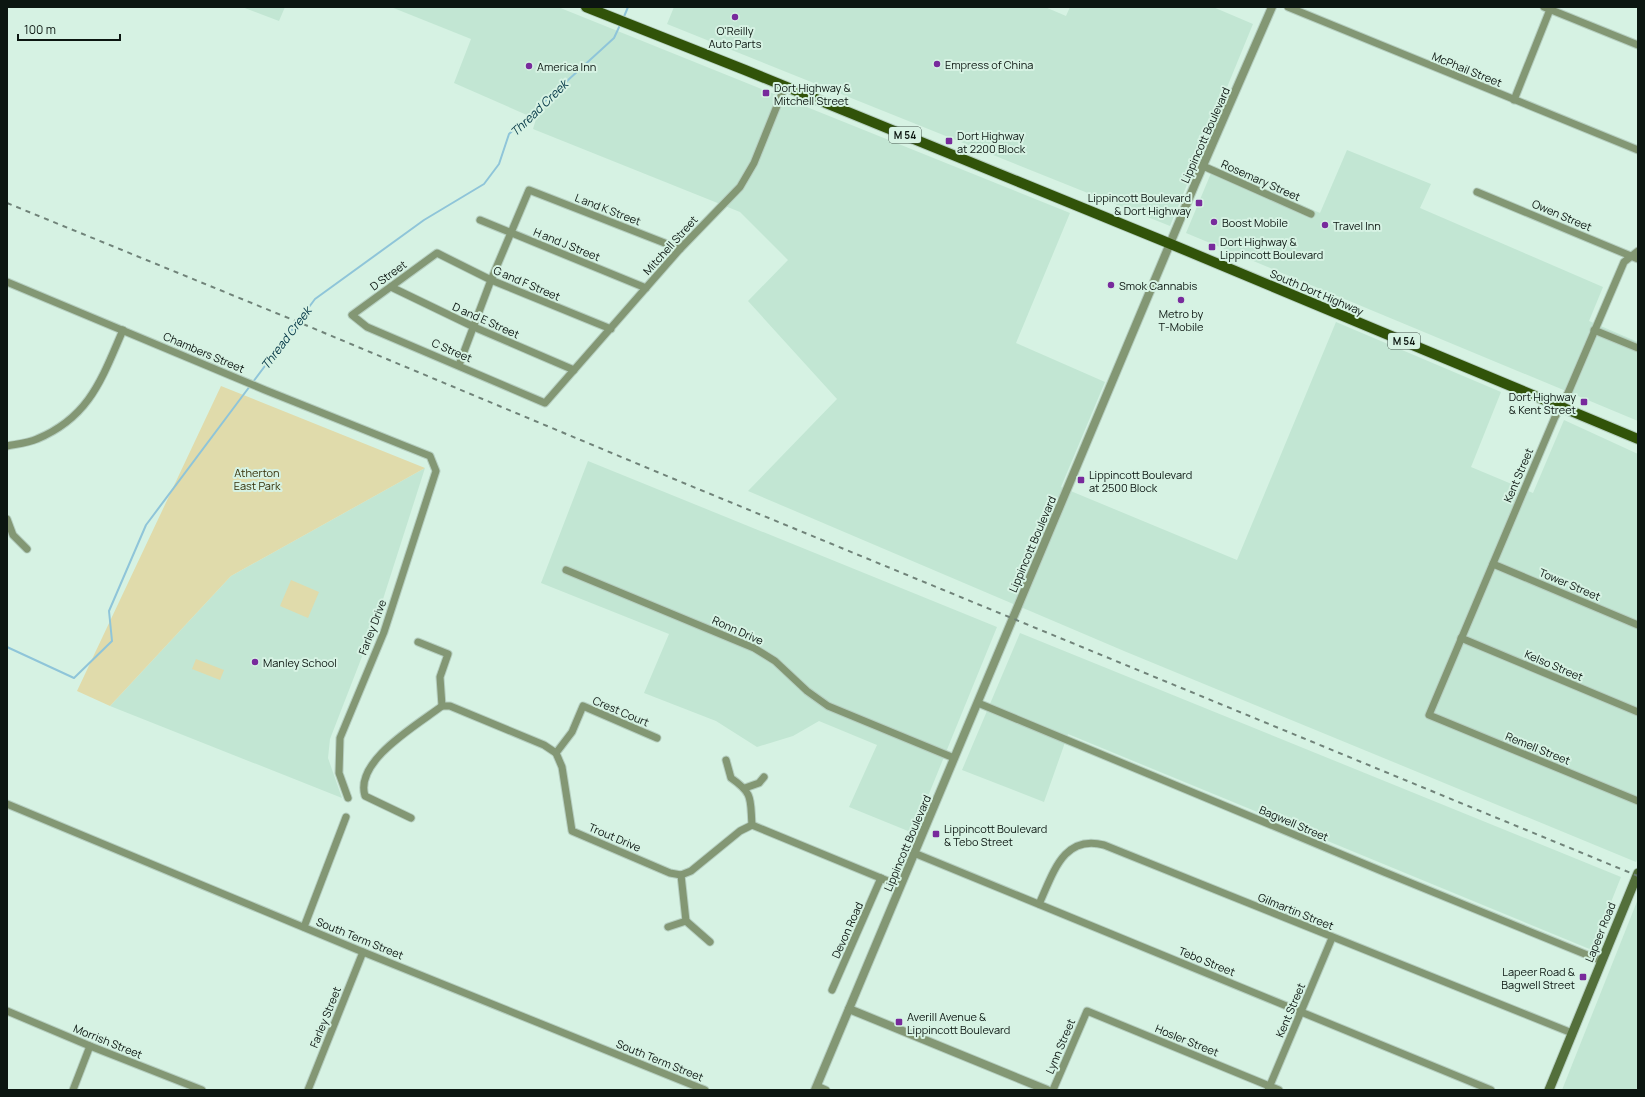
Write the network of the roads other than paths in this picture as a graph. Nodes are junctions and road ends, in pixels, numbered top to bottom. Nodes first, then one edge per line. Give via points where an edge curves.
1 (586, 7) edge
2 (1272, 7) edge
3 (1288, 7) edge
4 (1549, 8) edge
5 (1638, 45) edge
6 (785, 86) junction
7 (1514, 100) junction
8 (1638, 150) edge
9 (1203, 166) junction
10 (1477, 192) dead end
11 (1311, 214) dead end
12 (480, 220) dead end
13 (511, 234) junction
14 (1171, 244) junction
15 (680, 249) junction
16 (1638, 250) edge
17 (437, 253) joint
18 (1635, 258) edge
19 (491, 280) junction
20 (7, 282) edge
21 (390, 287) junction
22 (646, 288) junction
23 (352, 315) joint
24 (474, 327) junction
25 (610, 329) junction
26 (123, 330) junction
27 (1594, 330) junction
28 (1638, 348) edge
29 (459, 365) junction
30 (574, 370) junction
31 (545, 403) joint
32 (1560, 407) junction
33 (1638, 439) edge
34 (7, 446) edge
35 (434, 463) joint
36 (7, 518) edge
37 (27, 549) dead end
38 (1493, 564) junction
39 (566, 570) dead end
40 (1638, 625) edge
41 (1461, 638) junction
42 (418, 642) dead end
43 (978, 703) junction
44 (442, 706) junction
45 (1638, 712) edge
46 (1429, 715) joint
47 (657, 738) dead end
48 (556, 753) junction
49 (954, 758) junction
50 (726, 760) dead end
51 (764, 776) dead end
52 (747, 790) junction
53 (348, 798) dead end
54 (1638, 801) edge
55 (7, 804) edge
56 (346, 817) dead end
57 (411, 818) dead end
58 (752, 825) junction
59 (914, 853) junction
60 (1638, 873) edge
61 (682, 875) junction
62 (882, 878) junction
63 (900, 886) junction
64 (1039, 904) junction
65 (686, 921) junction
66 (304, 927) junction
67 (668, 927) dead end
68 (1332, 938) junction
69 (710, 942) dead end
70 (363, 952) junction
71 (1602, 961) junction
72 (832, 990) dead end
73 (849, 1009) junction
74 (7, 1011) edge
75 (1087, 1011) joint
76 (1301, 1011) junction
77 (1572, 1034) junction
78 (90, 1046) junction
79 (816, 1088) edge
80 (1268, 1088) edge
81 (73, 1090) edge
82 (202, 1090) edge
83 (308, 1090) edge
84 (705, 1090) edge
85 (826, 1090) edge
86 (1047, 1090) edge
87 (1053, 1090) edge
88 (1279, 1090) edge
89 (1491, 1090) edge
90 (1549, 1090) edge

1 - 6 main road, South Dort Highway / M 54
2 - 9 street, Lippincott Boulevard
3 - 7 street, McPhail Street
4 - 5 street
4 - 7 street
6 - 14 main road, South Dort Highway / M 54
6 - 15 street, Mitchell Street via 754,163 740,187
7 - 8 street, McPhail Street
9 - 11 street, Rosemary Street
9 - 14 street, Lippincott Boulevard
10 - 18 street, Owen Street
12 - 13 street, H and J Street
13 - 15 street, L and K Street via 529,190
13 - 19 street
13 - 22 street, H and J Street
14 - 32 main road, South Dort Highway / M 54
14 - 43 street, Lippincott Boulevard
15 - 22 street, Mitchell Street
16 - 18 street, Kent Street
17 - 19 street, G and F Street
17 - 21 street, D Street
18 - 27 street, Kent Street via 1624,262
19 - 24 street
19 - 25 street, G and F Street
20 - 26 street, Chambers Street
21 - 23 street, D Street
21 - 24 street, D and E Street
22 - 25 street, Mitchell Street
23 - 29 street, C Street via 367,327
24 - 29 street
24 - 30 street, D and E Street
25 - 30 street, Mitchell Street
26 - 34 street via 101,382 85,406 66,422 36,439
26 - 35 street, Chambers Street via 430,456
27 - 28 street
27 - 32 street, Kent Street
29 - 31 street, C Street
30 - 31 street, Mitchell Street
32 - 33 main road, South Dort Highway / M 54
32 - 38 street, Kent Street
35 - 53 street, Farley Drive via 436,471 384,632 340,738 339,773
36 - 37 street via 13,535
38 - 40 street, Tower Street
38 - 41 street, Kent Street
39 - 49 street, Ronn Drive via 754,648 775,661 807,691 828,706
41 - 45 street, Kelso Street
41 - 46 street, Kent Street
42 - 44 street via 448,654 440,677
43 - 49 street, Lippincott Boulevard
43 - 71 street, Bagwell Street
44 - 48 street via 450,706 544,745
44 - 57 street via 373,761 362,788 365,796
46 - 54 street, Remell Street
47 - 48 street, Crest Court via 583,706 572,732
48 - 61 street, Trout Drive via 562,767 572,831 670,873
49 - 59 street, Lippincott Boulevard
50 - 52 street via 731,778
51 - 52 street via 759,783
52 - 58 street
55 - 66 street, South Term Street
56 - 66 street
58 - 61 street via 740,831 691,871
58 - 62 street
59 - 63 street, Lippincott Boulevard
59 - 64 street, Tebo Street
60 - 71 main road, Lapeer Road
61 - 65 street
62 - 63 street
62 - 72 street, Devon Road
63 - 73 street, Lippincott Boulevard
64 - 68 street, Gilmartin Street via 1056,865 1065,854 1079,844 1091,842 1104,845
64 - 76 street, Tebo Street
65 - 67 street
65 - 69 street
66 - 70 street, South Term Street
68 - 76 street, Kent Street
68 - 77 street, Gilmartin Street
70 - 83 street, Farley Street
70 - 84 street, South Term Street
71 - 77 main road, Lapeer Road
73 - 79 street, Lippincott Boulevard
73 - 86 street
74 - 78 street, Morrish Street
75 - 80 street, Hosler Street
75 - 87 street, Lynn Street
76 - 80 street, Kent Street
76 - 89 street, Tebo Street
77 - 90 main road, Lapeer Road
78 - 81 street
78 - 82 street, Morrish Street
79 - 85 street
80 - 88 street, Hosler Street

